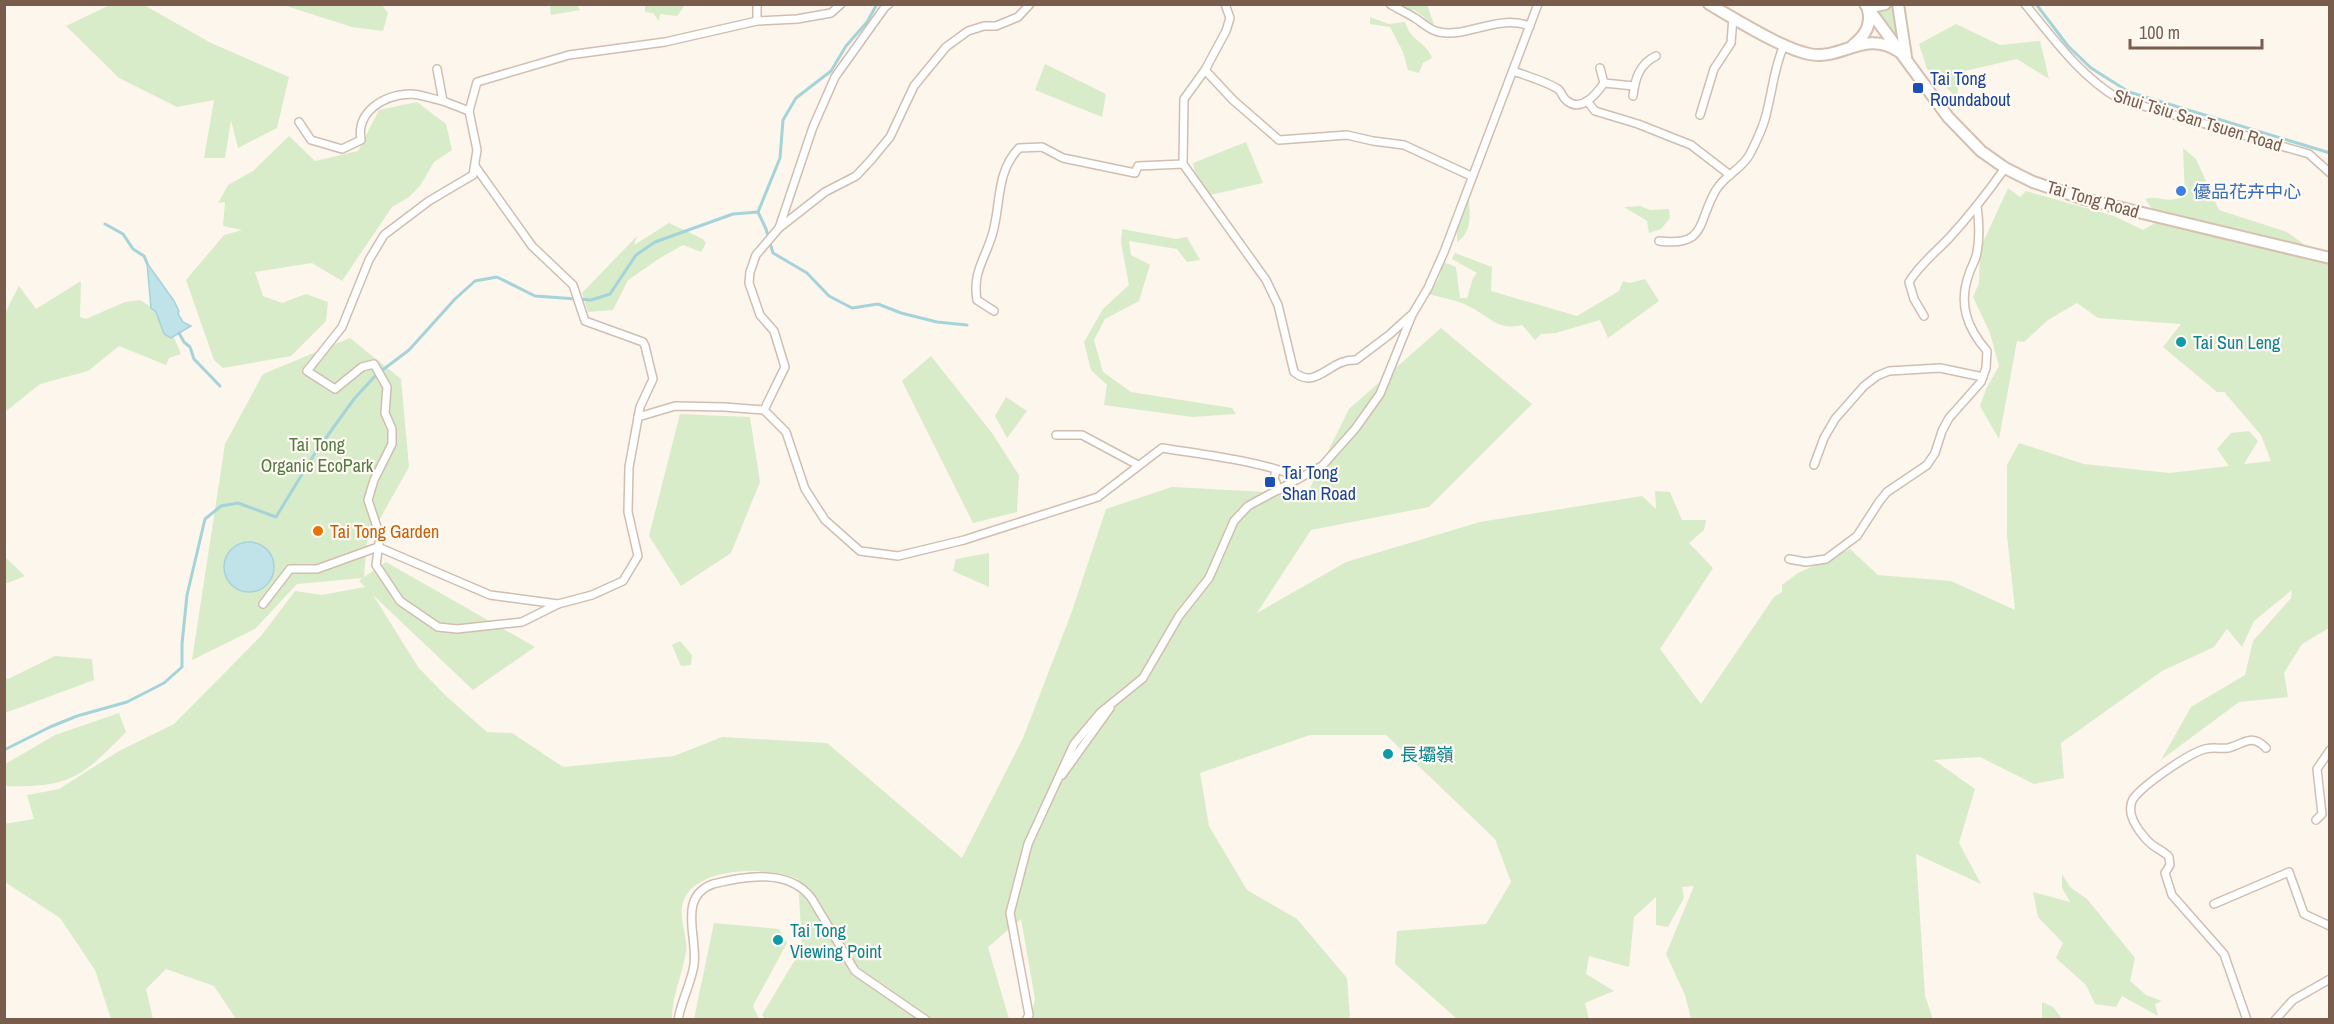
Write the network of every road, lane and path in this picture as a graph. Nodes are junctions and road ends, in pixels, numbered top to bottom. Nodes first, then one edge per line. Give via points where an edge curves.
1 (758, 4) edge
2 (841, 4) edge
3 (889, 4) edge
4 (1030, 4) edge
5 (1226, 4) edge
6 (1390, 4) edge
7 (1538, 4) edge
8 (1709, 4) edge
9 (1885, 4) edge
10 (1898, 4) edge
11 (2025, 4) edge
12 (1867, 6) edge
13 (1733, 17) junction
14 (757, 21) junction
15 (1530, 26) junction
16 (1784, 45) junction
17 (1850, 47) junction
18 (1656, 56) dead end
19 (1906, 57) junction
20 (1600, 68) dead end
21 (437, 69) dead end
22 (1205, 70) junction
23 (1513, 71) junction
24 (1604, 82) junction
25 (1634, 86) junction
26 (1633, 96) dead end
27 (443, 101) junction
28 (1587, 101) junction
29 (469, 111) junction
30 (1700, 115) dead end
31 (298, 122) dead end
32 (1183, 164) junction
33 (474, 166) junction
34 (2005, 168) junction
35 (2330, 173) edge
36 (1730, 175) junction
37 (1471, 176) junction
38 (1977, 206) junction
39 (779, 228) junction
40 (1659, 241) dead end
41 (2330, 258) edge
42 (994, 311) dead end
43 (1412, 315) junction
44 (1924, 316) dead end
45 (1983, 377) junction
46 (764, 410) junction
47 (638, 417) junction
48 (1056, 435) dead end
49 (1138, 465) junction
50 (1814, 465) dead end
51 (1276, 470) junction
52 (1298, 479) junction
53 (1279, 490) junction
54 (378, 547) junction
55 (1789, 559) dead end
56 (263, 604) dead end
57 (558, 604) junction
58 (2266, 748) dead end
59 (2330, 750) edge
60 (2316, 820) dead end
61 (2214, 904) dead end
62 (2330, 926) edge
63 (2330, 979) edge
64 (678, 1020) edge
65 (926, 1020) edge
66 (1026, 1020) edge
67 (2247, 1020) edge
68 (2275, 1020) edge

1 - 14 street
2 - 14 street via 831,14
3 - 39 street via 836,77 813,127
4 - 39 street via 1018,17 968,31 946,47 914,86 890,137 871,160 856,176 825,192
5 - 22 street via 1230,18 1226,31
6 - 15 street via 1440,33 1506,22
7 - 15 street
8 - 13 street
9 - 12 street
10 - 19 street, Tai Tong Road
11 - 35 street, Shui Tsiu San Tsuen Road via 2072,60 2102,89 2119,99 2309,154
12 - 17 street via 1866,32
12 - 19 street, Tai Tong Road
13 - 16 street
13 - 30 street via 1731,44 1714,69
14 - 29 street via 665,42 569,55 477,82
15 - 23 street
16 - 17 street via 1820,55
16 - 36 street via 1758,137 1749,157
17 - 19 street via 1881,44
18 - 25 street via 1640,69
19 - 34 street, Tai Tong Road via 1956,126
20 - 24 street
21 - 27 street
22 - 32 street via 1184,99
22 - 37 street via 1279,140 1347,135 1404,145
23 - 28 street via 1558,89 1568,102
23 - 37 street
24 - 25 street
24 - 28 street
25 - 26 street
27 - 29 street
27 - 31 street via 411,94 386,99 368,110 359,130 361,140 342,149 311,140
28 - 36 street via 1595,111 1691,146
29 - 33 street via 477,150
32 - 42 street via 1138,166 1135,173 1063,158 1042,147 1019,148 1008,160 993,232 974,284 977,300
32 - 43 street via 1266,280 1278,305 1294,372 1301,378 1312,378 1346,359 1356,360
33 - 47 street via 532,246 573,285 585,321 643,342 653,379
33 - 54 street via 473,175 429,201 384,235 369,260 342,327 307,371 335,388 362,367 374,364 387,387 385,413 393,429 392,444 368,500 378,528
34 - 38 street
34 - 41 street, Tai Tong Road via 2084,199
36 - 40 street via 1716,190 1693,237 1678,244
37 - 43 street via 1428,288
38 - 44 street via 1909,282
38 - 45 street via 1977,255 1963,297 1966,320 1987,351
39 - 46 street via 756,255 749,283 760,315 774,331 785,367
43 - 52 street via 1380,394 1356,429 1322,466
45 - 50 street via 1940,368 1889,371 1877,376 1835,419
45 - 55 street via 1949,418 1927,465 1887,492 1857,536 1826,559
46 - 47 street via 675,406
46 - 49 street via 786,432 805,489 825,520 860,551 898,556 964,540 1098,497
47 - 57 street via 629,467 628,512 638,556 623,581
48 - 49 street via 1082,435
49 - 51 street via 1162,448
51 - 52 street
51 - 53 street
52 - 53 street
53 - 66 street via 1248,506 1234,521 1209,578 1179,616 1143,678 1114,701 1057,783 1028,844 1010,913 1029,1015
54 - 56 street via 317,569 290,569
54 - 57 street via 490,595
54 - 57 street via 376,565 400,601 438,627 457,629 522,622
58 - 67 street via 2256,741 2244,740 2229,748 2204,749 2161,774 2133,799 2130,807 2142,833 2169,857 2165,873 2172,895 2224,954
59 - 60 street via 2317,769 2322,813
61 - 62 street via 2289,872 2304,914
63 - 68 street via 2293,1000
64 - 65 street via 694,964 690,915 697,896 713,884 762,877 787,880 803,888 852,968

